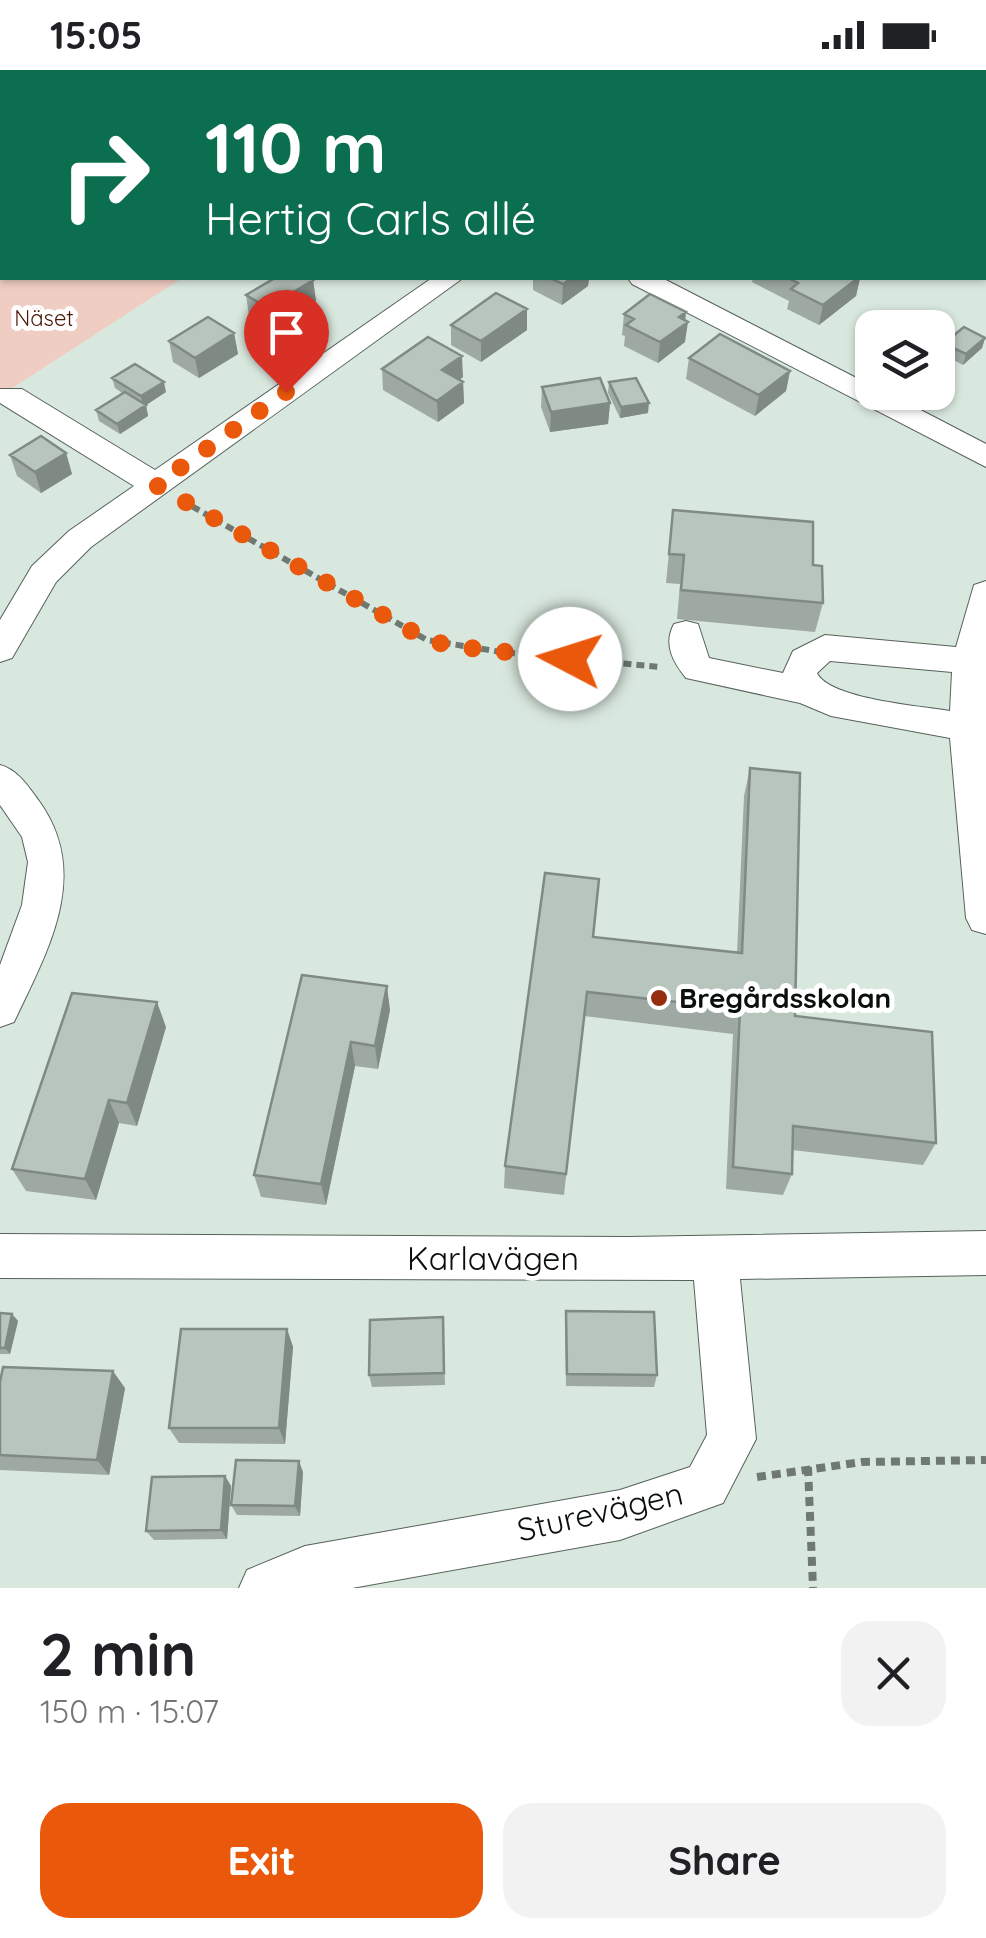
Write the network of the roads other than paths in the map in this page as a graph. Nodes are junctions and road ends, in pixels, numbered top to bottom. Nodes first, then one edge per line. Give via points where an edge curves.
1 (447, 280) edge
2 (646, 280) edge
3 (11, 396) dead end
4 (986, 457) edge
5 (156, 485) junction
6 (986, 593) edge
7 (688, 648) road end
8 (0, 649) edge
9 (969, 662) junction
10 (808, 691) junction
11 (978, 730) edge
12 (0, 780) edge
13 (986, 918) edge
14 (0, 1010) edge
15 (986, 1253) edge
16 (0, 1256) edge
17 (715, 1258) junction
18 (264, 1588) edge

1 - 5 street
2 - 4 street
3 - 5 street
5 - 8 street via 80,539 44,574
6 - 9 street
7 - 10 street via 709,674
9 - 10 street via 825,648 802,666
9 - 11 street
10 - 11 street via 830,703
11 - 13 street
12 - 14 street via 45,847 33,940
15 - 17 street, Karlavägen
16 - 17 street, Karlavägen
17 - 18 street, Sturevägen via 732,1439 706,1486 620,1515 306,1571

